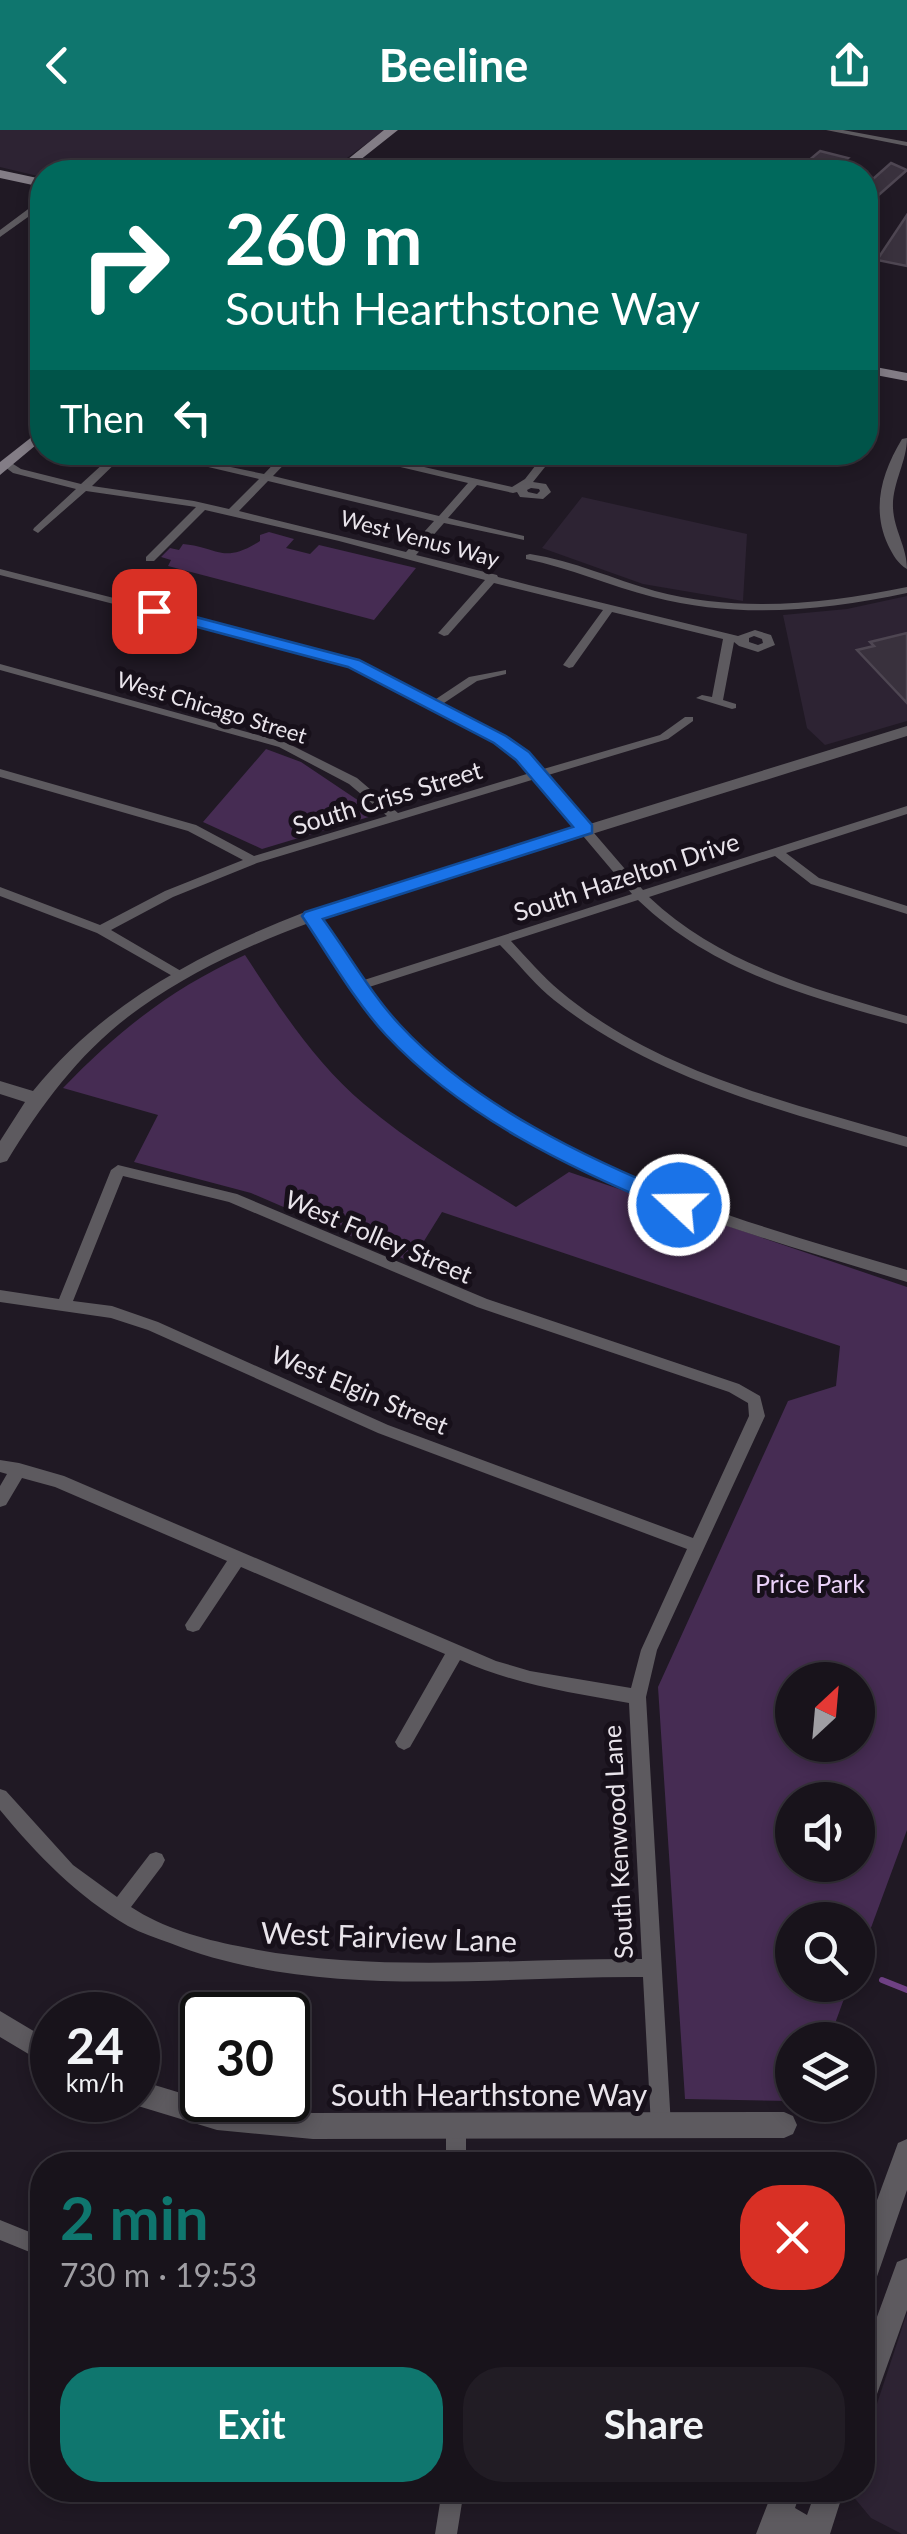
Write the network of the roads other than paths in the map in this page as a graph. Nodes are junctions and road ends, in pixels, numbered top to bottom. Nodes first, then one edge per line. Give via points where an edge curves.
1 (830, 130) edge
2 (399, 131) edge
3 (907, 144) edge
4 (356, 160) edge
5 (369, 160) edge
6 (0, 174) edge
7 (30, 180) edge
8 (0, 184) edge
9 (30, 191) edge
10 (30, 213) edge
11 (0, 234) edge
12 (878, 361) edge
13 (907, 367) edge
14 (878, 372) edge
15 (907, 378) edge
16 (30, 430) edge
17 (30, 442) edge
18 (907, 442) edge
19 (2, 462) edge
20 (108, 465) edge
21 (197, 465) edge
22 (278, 465) edge
23 (396, 465) edge
24 (539, 465) edge
25 (404, 467) joint
26 (266, 478) junction
27 (473, 484) junction
28 (86, 485) junction
29 (203, 506) junction
30 (231, 512) junction
31 (441, 520) junction
32 (38, 530) dead end
33 (504, 547) dead end
34 (136, 555) dead end
35 (410, 556) junction
36 (530, 558) dead end
37 (907, 565) edge
38 (0, 572) edge
39 (493, 577) junction
40 (907, 590) edge
41 (609, 609) junction
42 (444, 633) dead end
43 (555, 661) dead end
44 (0, 666) edge
45 (502, 672) dead end
46 (702, 698) dead end
47 (717, 702) junction
48 (434, 705) junction
49 (732, 706) dead end
50 (689, 719) dead end
51 (907, 730) edge
52 (0, 773) edge
53 (538, 775) junction
54 (907, 810) edge
55 (397, 818) junction
56 (585, 829) junction
57 (776, 851) junction
58 (254, 860) junction
59 (0, 891) edge
60 (641, 896) junction
61 (907, 910) edge
62 (312, 916) junction
63 (102, 930) junction
64 (502, 940) junction
65 (176, 974) junction
66 (358, 986) junction
67 (907, 1020) edge
68 (0, 1087) edge
69 (36, 1099) junction
70 (907, 1142) edge
71 (0, 1156) edge
72 (907, 1276) edge
73 (0, 1296) edge
74 (64, 1304) junction
75 (755, 1400) joint
76 (0, 1466) edge
77 (19, 1468) junction
78 (0, 1500) edge
79 (697, 1546) junction
80 (238, 1558) junction
81 (193, 1625) dead end
82 (455, 1652) junction
83 (637, 1697) junction
84 (404, 1742) dead end
85 (0, 1797) edge
86 (156, 1860) dead end
87 (118, 1910) junction
88 (652, 1968) junction
89 (0, 2023) edge
90 (30, 2042) edge
91 (160, 2100) edge
92 (784, 2125) dead end
93 (661, 2126) junction
94 (456, 2128) junction
95 (456, 2152) edge
96 (907, 2152) edge
97 (0, 2230) edge
98 (30, 2242) edge
99 (875, 2244) edge
100 (907, 2272) edge
101 (875, 2362) edge
102 (451, 2502) edge
103 (826, 2502) edge
104 (779, 2513) edge
105 (446, 2534) edge
106 (815, 2534) edge

1 - 3 street
2 - 4 main road
2 - 5 main road
6 - 7 main road
8 - 9 main road
10 - 11 street
12 - 13 main road
14 - 15 main road
16 - 19 main road
17 - 19 main road
18 - 37 street via 890,474 884,506
19 - 28 street
20 - 28 street
21 - 26 street
22 - 26 street
23 - 25 street
24 - 27 street via 522,487
25 - 27 street
26 - 30 street
26 - 31 street
27 - 31 street
28 - 29 street
28 - 32 street
29 - 30 street
29 - 34 street via 156,560
30 - 35 street, West Venus Way via 304,536
31 - 33 street via 517,537
31 - 35 street
35 - 39 street, West Venus Way
36 - 40 street via 720,606 824,606
38 - 48 street via 340,659
39 - 41 street, West Venus Way
39 - 42 street
41 - 43 street via 575,666
41 - 47 street, West Venus Way via 735,639
44 - 55 street, West Chicago Street via 283,745 353,781
45 - 48 street via 472,679
46 - 47 street
47 - 49 street
48 - 53 street via 500,739
50 - 53 street, South Criss Street via 664,736
51 - 56 street
52 - 58 street via 192,828
53 - 55 street, South Criss Street
53 - 56 street
54 - 57 street, South Hazelton Drive
55 - 58 street, South Criss Street
56 - 60 street
56 - 62 street
57 - 60 street, South Hazelton Drive
57 - 61 street via 815,880
58 - 63 street, South Criss Street
59 - 63 street
60 - 64 street, South Hazelton Drive
60 - 67 street via 680,930 739,965
62 - 65 street
62 - 66 street
63 - 65 street
64 - 66 street, South Hazelton Drive
64 - 70 street via 556,994 652,1056 740,1091
65 - 69 street via 106,1026
66 - 72 street via 414,1051 477,1102 590,1168 679,1205
68 - 69 street
69 - 71 street
73 - 74 street, West Elgin Street
74 - 75 street, West Folley Street via 118,1170 232,1198 482,1303
74 - 79 street, West Elgin Street via 153,1326 383,1430
75 - 79 street, South Kenwood Lane via 757,1416
76 - 77 street
77 - 78 street
77 - 80 street
79 - 83 street, South Kenwood Lane via 650,1650
80 - 81 street
80 - 82 street
82 - 83 street via 530,1678
82 - 84 street
83 - 88 street, South Kenwood Lane
85 - 87 street, West Fairview Lane via 66,1871
86 - 87 street
87 - 88 street, West Fairview Lane via 238,1958 299,1967
88 - 93 street, South Kenwood Lane
89 - 90 street
91 - 94 street, South Hearthstone Way via 217,2117
92 - 93 street, South Hearthstone Way
93 - 94 street, South Hearthstone Way
94 - 95 street
96 - 99 street
97 - 98 street
100 - 101 street
102 - 105 street
103 - 106 street
104 - 106 street

